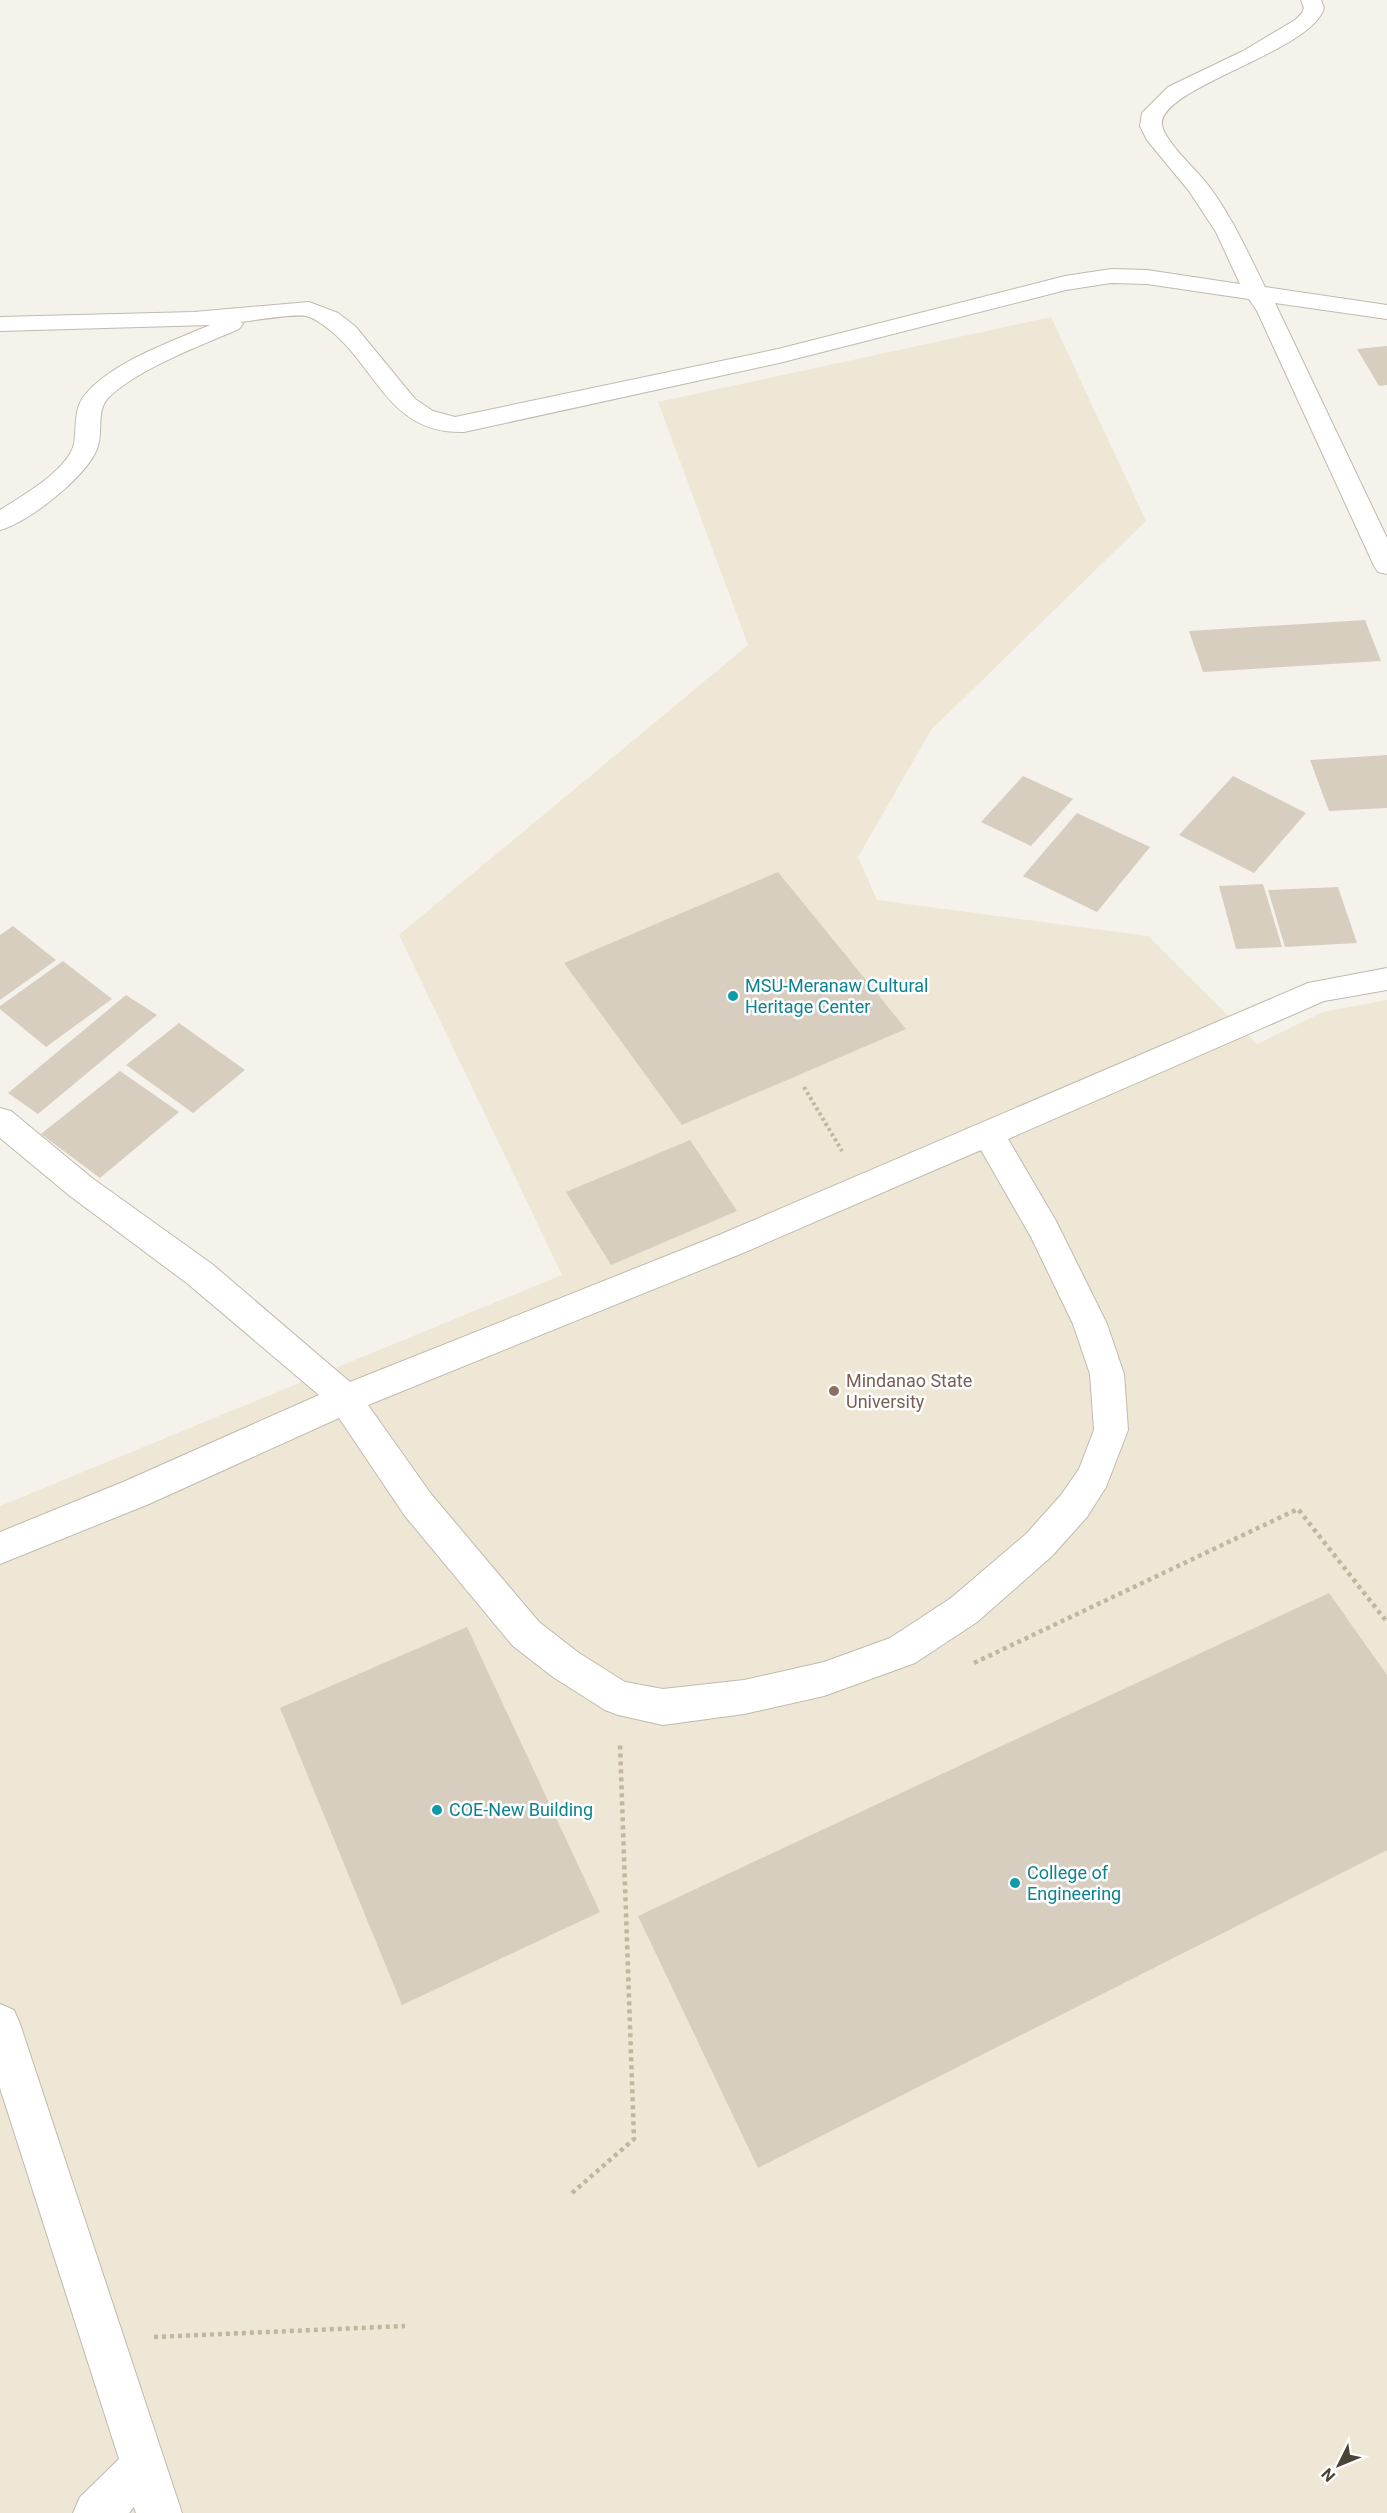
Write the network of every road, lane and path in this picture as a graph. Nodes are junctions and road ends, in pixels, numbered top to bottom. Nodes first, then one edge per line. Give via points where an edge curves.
1 (1311, 0) edge
2 (1257, 294) junction
3 (1387, 312) edge
4 (255, 313) junction
5 (0, 324) edge
6 (0, 522) edge
7 (1387, 566) edge
8 (1387, 979) edge
9 (804, 1087) dead end
10 (0, 1120) edge
11 (989, 1135) junction
12 (863, 1188) junction
13 (345, 1399) junction
14 (0, 1548) edge
15 (1387, 1622) edge
16 (970, 1665) dead end
17 (618, 1698) junction
18 (0, 2024) edge
19 (572, 2193) dead end
20 (405, 2326) dead end
21 (104, 2340) junction
22 (145, 2465) junction
23 (96, 2513) edge
24 (159, 2513) edge

1 - 2 street via 1312,15 1302,24 1250,56 1176,92 1153,113 1151,126 1158,140 1227,232
2 - 3 street
2 - 4 street via 1147,277 1111,276 1065,283 779,356 464,424 445,424 411,408 357,343 325,313 309,309
2 - 7 street via 1269,311
4 - 5 street via 194,319
4 - 6 street via 147,362 103,389 91,403 84,452 71,469
8 - 11 street via 1319,991
9 - 12 path
10 - 13 street via 81,1187 200,1274 328,1380
11 - 12 street
11 - 17 street via 1044,1230 1090,1324 1107,1374 1111,1430 1094,1476 1074,1506 1039,1545 964,1610 902,1651 824,1679 744,1697 663,1707
12 - 13 street
13 - 14 street via 136,1493
13 - 17 street via 418,1505 526,1635
15 - 16 path via 1298,1509
17 - 19 path via 634,2139
18 - 21 street
20 - 21 path
21 - 22 street
22 - 23 street
22 - 24 street

